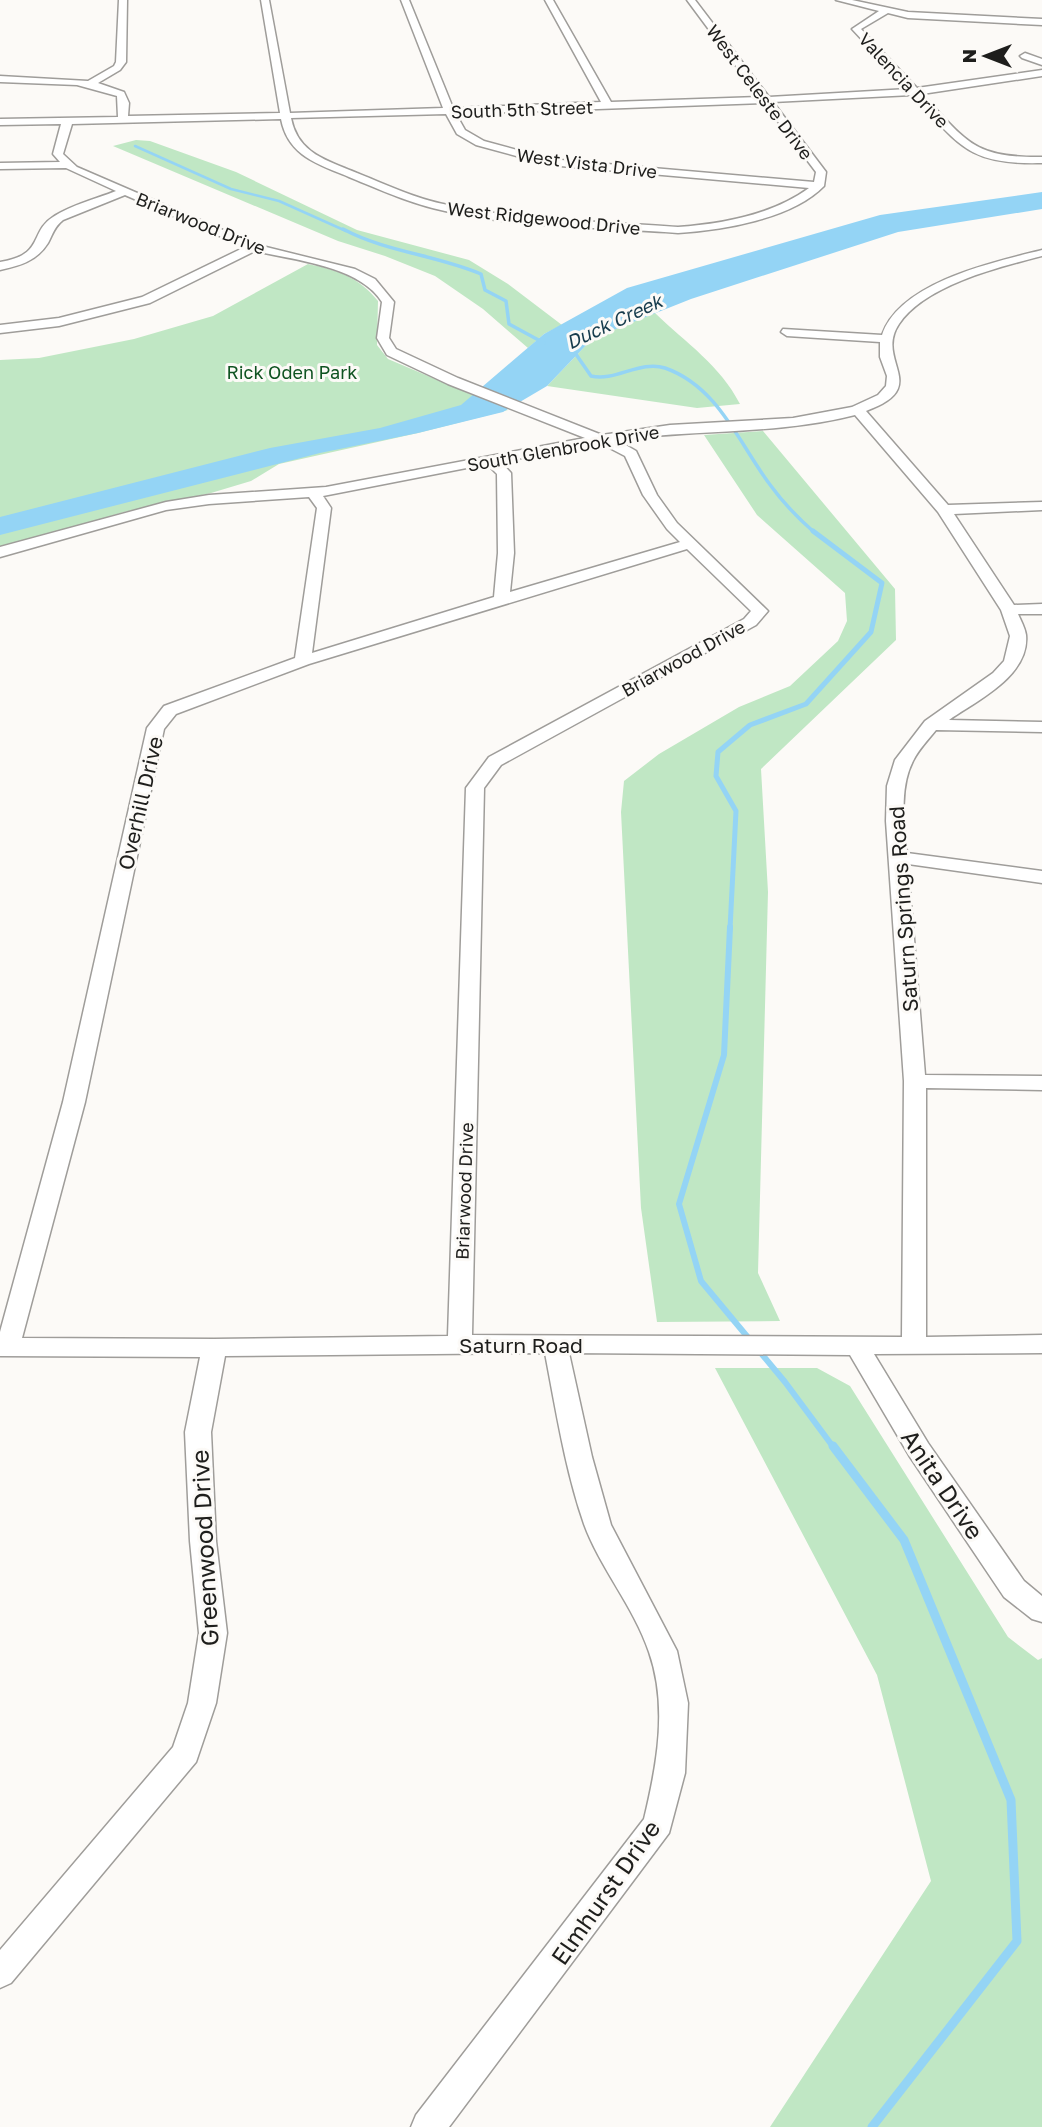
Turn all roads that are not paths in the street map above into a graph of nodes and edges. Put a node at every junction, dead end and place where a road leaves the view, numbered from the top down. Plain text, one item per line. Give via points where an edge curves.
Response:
1 (122, 0) edge
2 (265, 0) edge
3 (405, 0) edge
4 (549, 0) edge
5 (691, 0) edge
6 (840, 0) edge
7 (885, 12) junction
8 (1042, 22) edge
9 (1025, 57) dead end
10 (1042, 62) edge
11 (1042, 73) edge
12 (0, 79) edge
13 (89, 84) junction
14 (914, 93) junction
15 (766, 99) junction
16 (607, 105) junction
17 (450, 112) junction
18 (286, 116) junction
19 (123, 119) junction
20 (67, 121) junction
21 (0, 122) edge
22 (1042, 160) edge
23 (67, 165) junction
24 (0, 166) edge
25 (819, 186) junction
26 (124, 192) junction
27 (254, 247) junction
28 (1042, 253) edge
29 (0, 267) edge
30 (0, 329) edge
31 (787, 332) dead end
32 (886, 339) junction
33 (857, 409) junction
34 (606, 439) junction
35 (491, 460) junction
36 (313, 492) junction
37 (1042, 506) edge
38 (944, 510) junction
39 (689, 544) junction
40 (0, 552) edge
41 (501, 601) junction
42 (1042, 609) edge
43 (1009, 610) junction
44 (303, 661) junction
45 (931, 725) junction
46 (1042, 727) edge
47 (898, 857) junction
48 (1042, 877) edge
49 (915, 1081) junction
50 (1042, 1083) edge
51 (460, 1344) junction
52 (555, 1344) junction
53 (1042, 1344) edge
54 (914, 1345) junction
55 (857, 1346) junction
56 (4, 1347) edge
57 (214, 1348) junction
58 (1042, 1611) edge
59 (0, 1973) edge
60 (428, 2127) edge

1 - 13 street via 121,62
2 - 18 street, West Ridgewood Drive
3 - 17 street, West Vista Drive
4 - 16 street
5 - 15 street, West Celeste Drive
6 - 7 street, Valencia Drive
7 - 8 street
7 - 14 street, Valencia Drive via 856,29
9 - 10 street
11 - 14 street, South 5th Street via 989,85
12 - 13 street
13 - 19 street via 121,94
14 - 15 street, South 5th Street
14 - 22 street, Valencia Drive via 967,147 981,154
15 - 16 street, South 5th Street
15 - 25 street, West Celeste Drive via 821,172
16 - 17 street, South 5th Street
17 - 18 street, South 5th Street
17 - 25 street, West Vista Drive via 461,132 480,144 549,162
18 - 19 street, South 5th Street
18 - 25 street, West Ridgewood Drive via 289,135 298,146 325,163 421,202 486,215 660,230 699,229 804,199
19 - 20 street, South 5th Street
20 - 21 street, South 5th Street
20 - 23 street via 58,154
23 - 24 street
23 - 26 street, Briarwood Drive
26 - 27 street, Briarwood Drive
26 - 29 street via 59,218 51,223 38,249
27 - 30 street via 146,300 59,322
27 - 34 street, Briarwood Drive via 330,264 371,282 388,302 383,338 391,352
28 - 32 street via 975,272 929,293 893,322
31 - 32 street
32 - 33 street, South Glenbrook Drive via 892,388 885,397
33 - 34 street, South Glenbrook Drive via 820,418
33 - 38 street, Saturn Springs Road
34 - 35 street, South Glenbrook Drive
34 - 39 street, Briarwood Drive via 631,454 650,495
35 - 36 street, South Glenbrook Drive
35 - 41 street via 504,473 506,553
36 - 40 street, South Glenbrook Drive via 146,510
36 - 44 street via 324,508
37 - 38 street
38 - 43 street, Saturn Springs Road
39 - 41 street, Overhill Drive
39 - 51 street, Briarwood Drive via 760,611 750,622 495,761 475,788
41 - 44 street, Overhill Drive
42 - 43 street
43 - 45 street, Saturn Springs Road via 1018,636 1012,662 999,677
44 - 56 street, Overhill Drive via 178,706 156,728 74,1102
45 - 46 street
45 - 47 street, Saturn Springs Road via 904,760 896,786
47 - 48 street
47 - 49 street, Saturn Springs Road
49 - 50 street
49 - 54 street, Saturn Springs Road
51 - 52 street, Saturn Road
51 - 57 street, Saturn Road
52 - 55 street, Saturn Road
52 - 60 street, Elmhurst Drive via 598,1525 663,1651 674,1703 670,1773 658,1824
53 - 54 street, Saturn Road
54 - 55 street, Saturn Road
55 - 58 street, Anita Drive via 919,1450 1014,1589
56 - 57 street, Saturn Road
57 - 59 street, Greenwood Drive via 198,1432 213,1633 202,1703 186,1752

